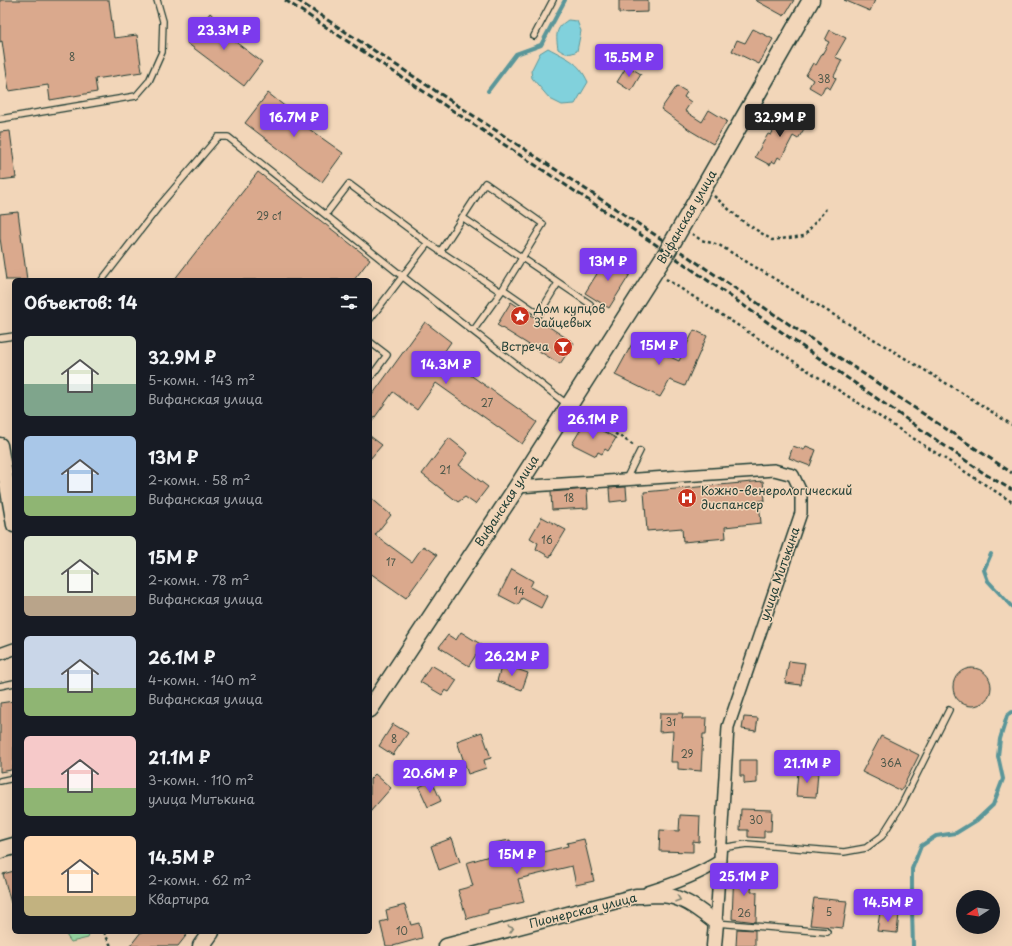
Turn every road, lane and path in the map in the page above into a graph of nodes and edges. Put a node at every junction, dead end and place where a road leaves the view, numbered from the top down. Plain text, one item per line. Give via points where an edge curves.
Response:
1 (157, 0) edge
2 (553, 0) edge
3 (811, 0) edge
4 (534, 36) dead end
5 (0, 119) edge
6 (704, 187) junction
7 (826, 209) dead end
8 (326, 214) junction
9 (462, 217) junction
10 (682, 227) junction
11 (428, 243) junction
12 (440, 252) junction
13 (522, 259) junction
14 (402, 276) junction
15 (105, 278) edge
16 (558, 283) junction
17 (661, 285) dead end
18 (502, 291) junction
19 (590, 304) dead end
20 (372, 317) edge
21 (473, 331) junction
22 (12, 336) edge
23 (0, 338) edge
24 (372, 344) edge
25 (372, 375) edge
26 (568, 405) junction
27 (586, 406) dead end
28 (1012, 425) edge
29 (0, 445) edge
30 (640, 451) joint
31 (625, 480) junction
32 (517, 487) junction
33 (1012, 502) edge
34 (12, 514) edge
35 (12, 650) edge
36 (0, 654) edge
37 (12, 683) edge
38 (0, 686) edge
39 (372, 706) edge
40 (949, 710) dead end
41 (12, 778) edge
42 (0, 781) edge
43 (12, 847) edge
44 (721, 848) junction
45 (0, 850) edge
46 (720, 861) junction
47 (636, 896) junction
48 (716, 923) junction
49 (827, 932) dead end
50 (105, 934) edge
51 (210, 934) edge
52 (111, 946) edge
53 (201, 946) edge
54 (446, 946) edge
55 (714, 946) edge

1 - 5 lane via 163,21 162,52 149,81 136,96
2 - 4 lane
3 - 6 main road, Вифанская улица
6 - 7 path via 740,220 772,240 804,236
6 - 10 main road, Вифанская улица
8 - 11 lane via 349,184
8 - 14 lane
8 - 15 lane via 228,137 218,137 160,205
9 - 12 lane
9 - 13 lane
9 - 13 lane via 485,182 543,224
10 - 26 main road, Вифанская улица
10 - 28 path via 701,240 726,249
11 - 12 lane
11 - 14 lane
12 - 18 lane
13 - 16 lane
13 - 18 lane
14 - 20 lane
14 - 21 lane
16 - 18 lane via 539,314
16 - 19 lane
17 - 33 path via 665,278
18 - 21 lane
21 - 26 lane
22 - 23 lane
24 - 25 lane via 387,355
26 - 32 main road, Вифанская улица
27 - 30 path via 581,413
29 - 34 street
30 - 31 lane
31 - 32 street, улица Митькина
31 - 44 street, улица Митькина via 774,470 793,476 801,492 801,513 728,727
32 - 39 main road, Вифанская улица
35 - 36 street
37 - 38 lane
40 - 44 lane via 902,804 882,836 866,848 844,852 747,844
41 - 42 lane
43 - 45 main road
44 - 46 street, улица Митькина
46 - 47 street via 689,878
46 - 48 street, улица Митькина
47 -> 48 street, Пионерская улица via 661,895 680,900 692,905
54 -> 47 street, Пионерская улица
48 - 49 lane
48 - 55 street, улица Митькина
50 - 52 path
51 - 53 main road

